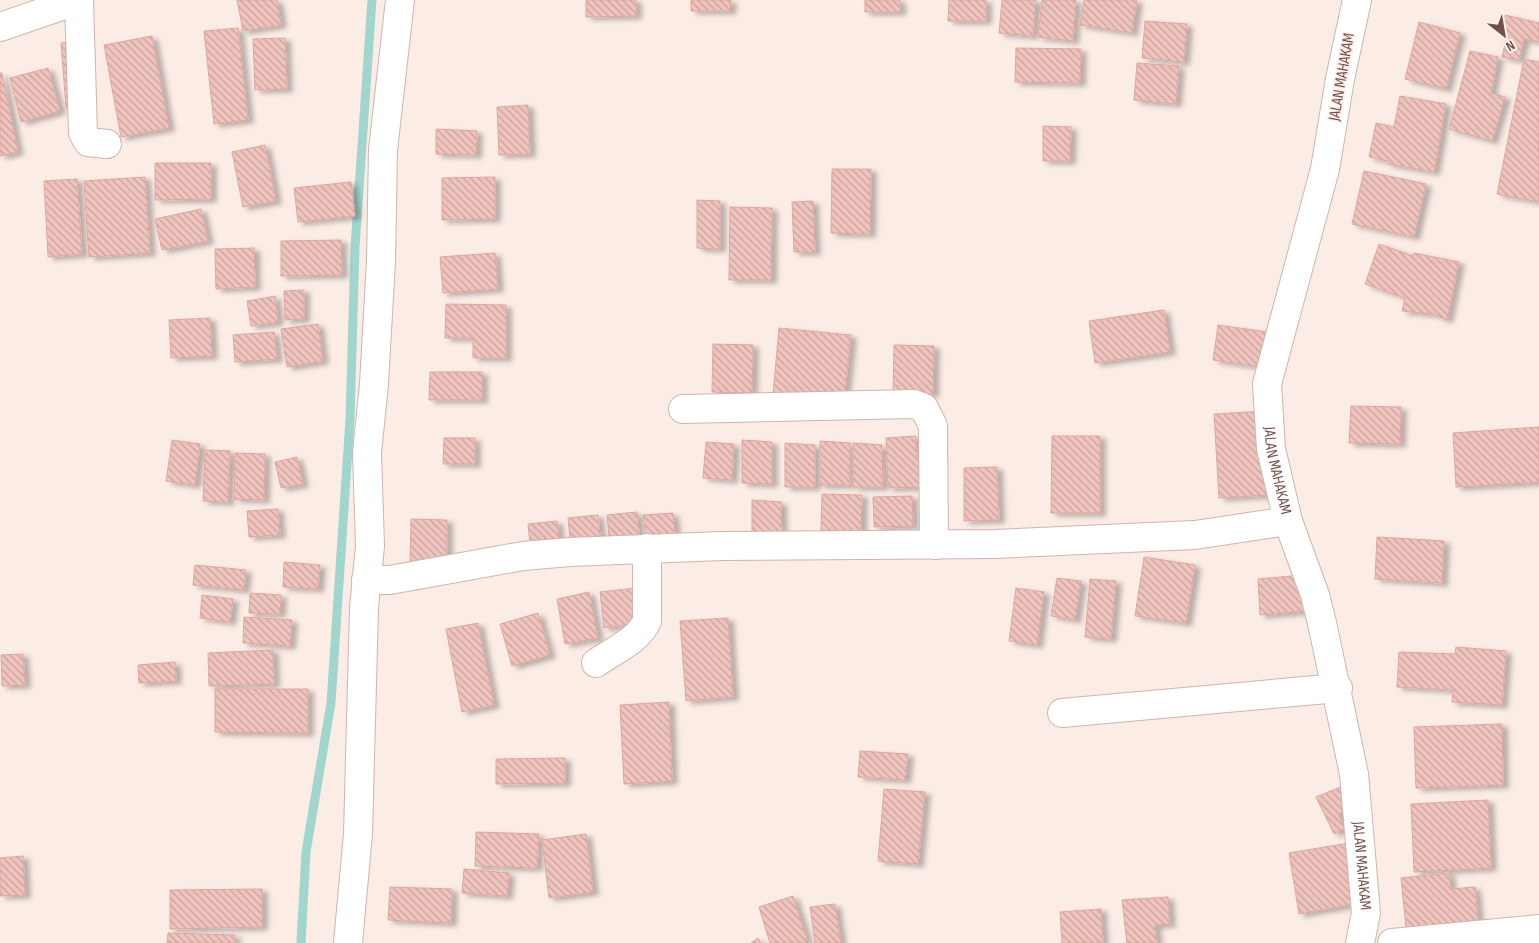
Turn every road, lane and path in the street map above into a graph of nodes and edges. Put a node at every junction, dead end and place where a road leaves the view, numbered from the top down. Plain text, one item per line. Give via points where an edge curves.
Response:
1 (400, 0) edge
2 (1357, 0) edge
3 (0, 27) edge
4 (107, 144) dead end
5 (683, 409) dead end
6 (1288, 521) junction
7 (934, 545) junction
8 (647, 548) junction
9 (366, 580) junction
10 (596, 662) dead end
11 (1338, 688) junction
12 (1062, 713) dead end
13 (1539, 929) edge
14 (348, 943) edge
15 (1360, 943) edge
16 (1392, 943) edge

1 - 9 street via 383,150 381,261 367,453 370,546
2 - 6 street, JALAN MAHAKAM via 1325,169 1267,384 1271,449
3 - 4 street via 79,0 83,133 88,142
5 - 7 street via 914,404 924,408 933,426
6 - 7 street via 1195,535
6 - 11 street, JALAN MAHAKAM via 1315,595
7 - 8 street
8 - 9 street via 523,556 390,580
8 - 10 street via 648,621 644,629
9 - 14 street via 358,834
11 - 12 street
11 - 15 street, JALAN MAHAKAM via 1354,774 1365,889 1366,913
13 - 16 street

